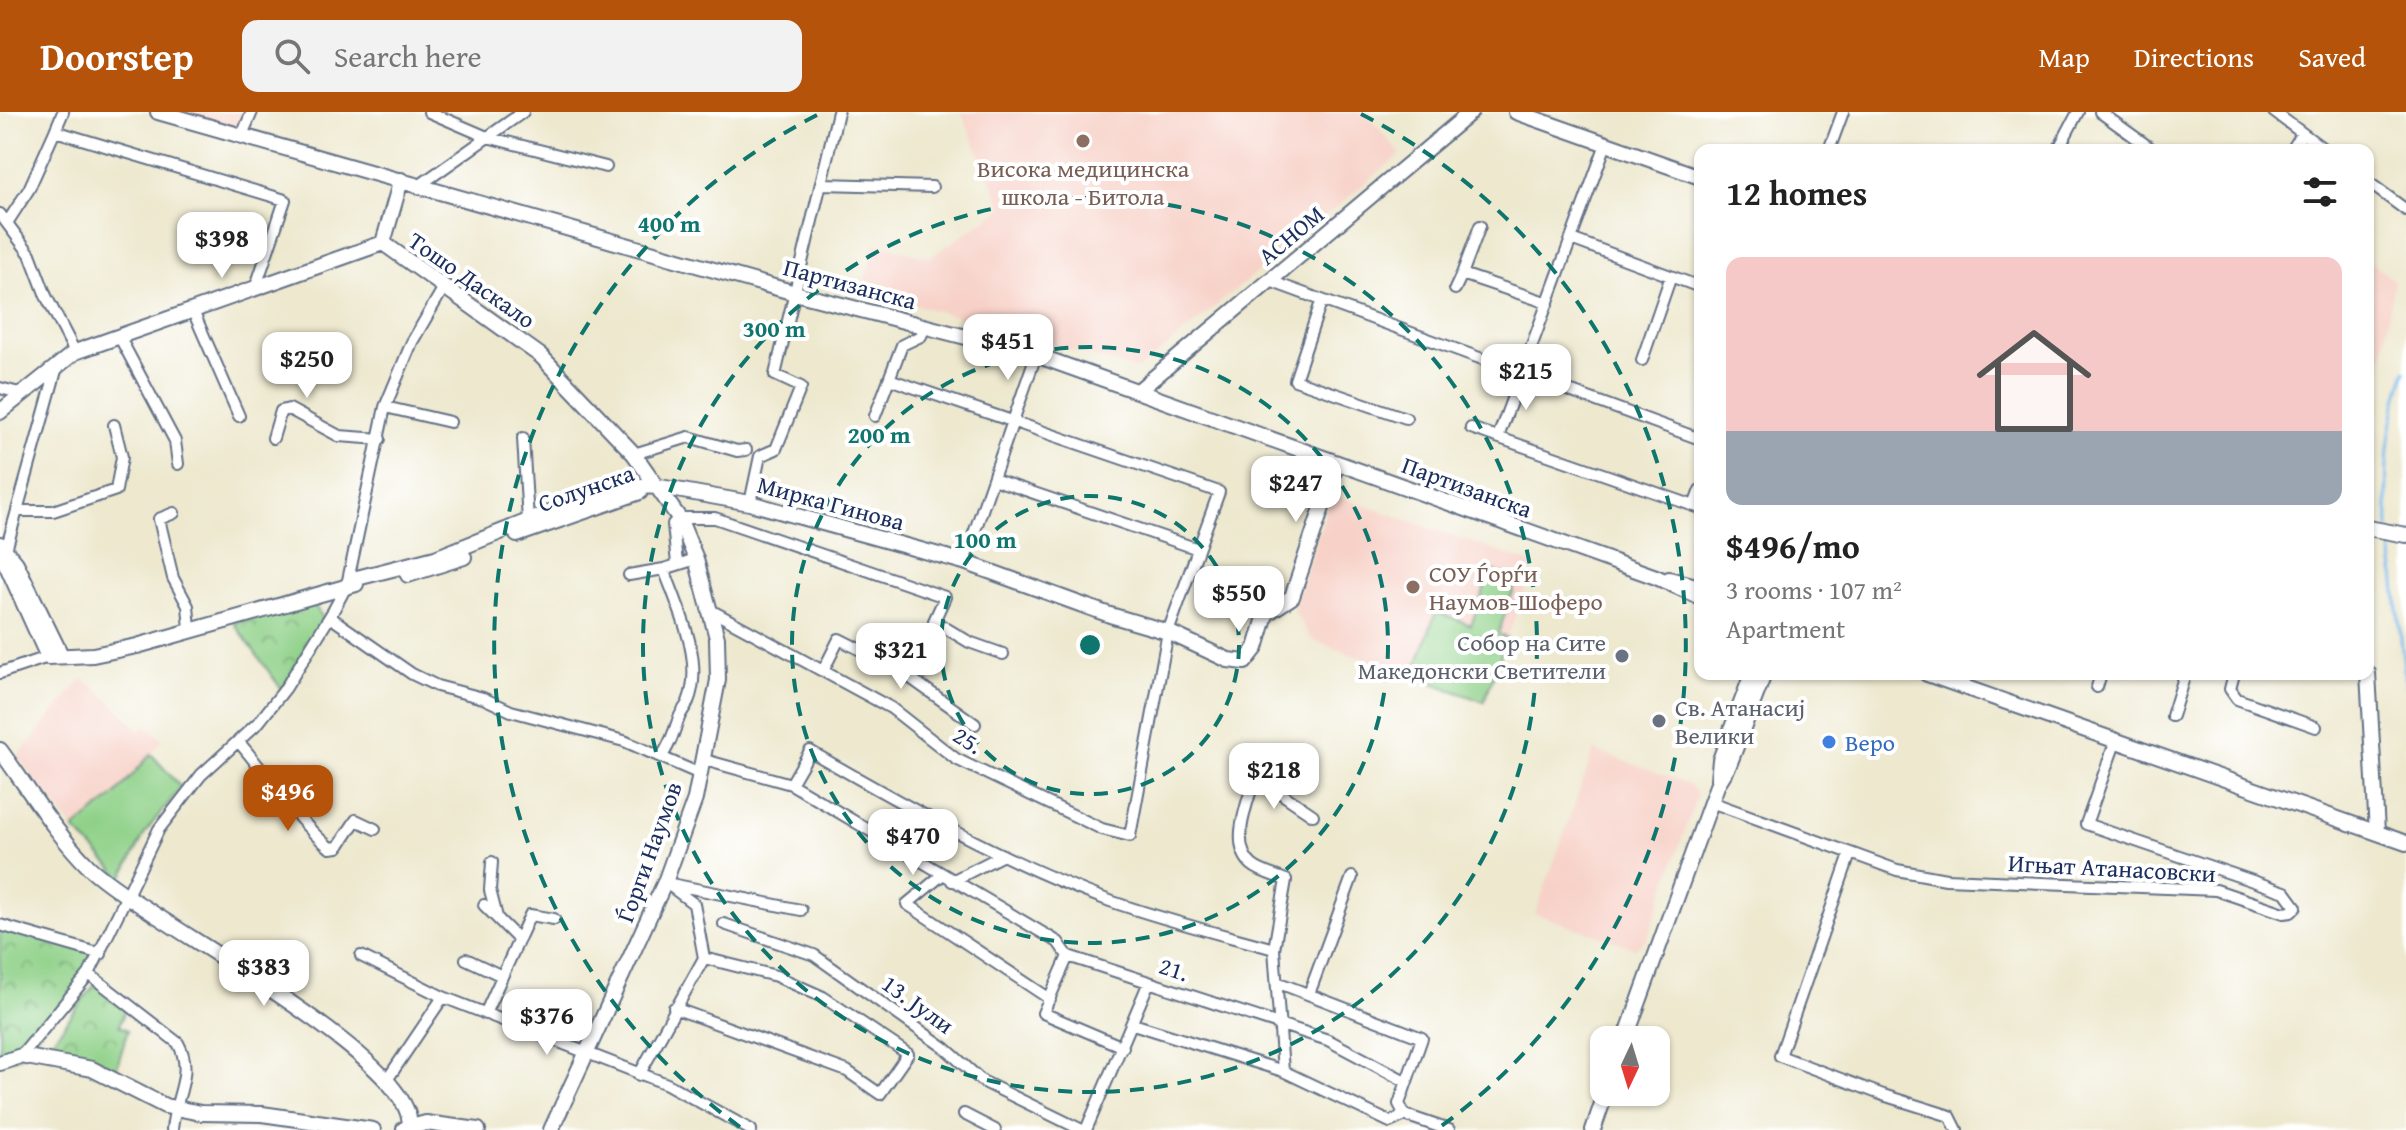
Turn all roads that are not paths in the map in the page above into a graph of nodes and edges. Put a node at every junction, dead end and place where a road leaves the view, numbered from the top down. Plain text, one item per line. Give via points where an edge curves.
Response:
1 (63, 112) edge
2 (158, 112) edge
3 (252, 112) edge
4 (429, 112) edge
5 (523, 112) edge
6 (838, 112) edge
7 (1471, 112) edge
8 (1516, 112) edge
9 (1843, 112) edge
10 (2078, 112) edge
11 (2100, 112) edge
12 (2274, 112) edge
13 (55, 131) junction
14 (2302, 134) junction
15 (242, 135) junction
16 (487, 137) junction
17 (1606, 144) junction
18 (1831, 144) edge
19 (2061, 144) edge
20 (2145, 144) edge
21 (2296, 144) edge
22 (2316, 144) edge
23 (606, 167) dead end
24 (1694, 175) edge
25 (401, 180) junction
26 (823, 184) junction
27 (420, 185) junction
28 (2374, 186) edge
29 (932, 187) dead end
30 (2406, 210) edge
31 (2, 219) edge
32 (1480, 226) dead end
33 (1571, 239) junction
34 (383, 243) junction
35 (1462, 274) junction
36 (1671, 276) junction
37 (1270, 281) junction
38 (1694, 285) edge
39 (444, 287) junction
40 (255, 289) junction
41 (1455, 289) dead end
42 (795, 293) junction
43 (1321, 302) junction
44 (1548, 303) junction
45 (193, 311) junction
46 (925, 327) junction
47 (119, 336) junction
48 (75, 352) junction
49 (1036, 355) junction
50 (1642, 360) dead end
51 (57, 366) junction
52 (1522, 375) junction
53 (889, 379) junction
54 (0, 388) edge
55 (1138, 391) junction
56 (23, 394) junction
57 (385, 407) junction
58 (0, 412) edge
59 (239, 416) dead end
60 (875, 416) dead end
61 (1406, 418) dead end
62 (1012, 421) junction
63 (450, 422) dead end
64 (114, 425) dead end
65 (1471, 428) dead end
66 (1498, 437) junction
67 (1694, 437) edge
68 (273, 438) dead end
69 (523, 438) dead end
70 (380, 439) junction
71 (746, 450) dead end
72 (634, 454) junction
73 (1337, 463) junction
74 (178, 464) dead end
75 (993, 479) junction
76 (660, 487) junction
77 (750, 503) junction
78 (1694, 506) edge
79 (17, 511) junction
80 (174, 513) dead end
81 (679, 518) junction
82 (528, 521) junction
83 (1198, 549) junction
84 (2, 551) edge
85 (696, 559) junction
86 (964, 562) junction
87 (677, 564) junction
88 (664, 569) junction
89 (629, 575) dead end
90 (1656, 577) junction
91 (347, 585) junction
92 (1694, 586) edge
93 (1694, 594) edge
94 (313, 595) junction
95 (712, 611) junction
96 (331, 615) junction
97 (190, 629) junction
98 (1168, 632) junction
99 (1003, 654) dead end
100 (54, 656) junction
101 (824, 669) junction
102 (0, 673) edge
103 (1750, 680) edge
104 (1762, 680) edge
105 (1944, 680) edge
106 (2099, 680) edge
107 (2183, 680) edge
108 (2232, 680) edge
109 (2368, 680) edge
110 (2097, 687) dead end
111 (2172, 716) dead end
112 (975, 724) dead end
113 (2316, 727) dead end
114 (2116, 740) junction
115 (238, 741) junction
116 (0, 750) edge
117 (661, 757) junction
118 (701, 767) junction
119 (1718, 783) junction
120 (791, 784) junction
121 (1711, 802) junction
122 (1313, 815) dead end
123 (375, 829) dead end
124 (2377, 832) junction
125 (2406, 843) edge
126 (1850, 854) junction
127 (1003, 855) junction
128 (492, 862) dead end
129 (1352, 877) dead end
130 (947, 878) junction
131 (665, 882) junction
132 (124, 897) junction
133 (484, 905) dead end
134 (801, 910) dead end
135 (497, 917) junction
136 (554, 919) dead end
137 (724, 924) dead end
138 (0, 925) edge
139 (518, 939) junction
140 (1274, 949) junction
141 (101, 954) junction
142 (361, 956) dead end
143 (1068, 956) junction
144 (704, 958) junction
145 (466, 959) dead end
146 (89, 974) junction
147 (502, 976) junction
148 (1149, 982) junction
149 (1279, 983) junction
150 (1309, 994) junction
151 (443, 997) junction
152 (1050, 999) junction
153 (674, 1008) junction
154 (485, 1014) junction
155 (1133, 1024) junction
156 (1279, 1024) junction
157 (1630, 1026) edge
158 (1123, 1047) junction
159 (586, 1054) junction
160 (21, 1056) junction
161 (0, 1063) edge
162 (1283, 1071) junction
163 (639, 1075) junction
164 (387, 1080) junction
165 (1405, 1081) junction
166 (1601, 1106) edge
167 (177, 1108) junction
168 (964, 1114) dead end
169 (1405, 1115) junction
170 (406, 1129) edge
171 (172, 1130) edge
172 (373, 1130) edge
173 (478, 1130) edge
174 (551, 1130) edge
175 (751, 1130) edge
176 (995, 1130) edge
177 (1084, 1130) edge
178 (1449, 1130) edge
179 (1593, 1130) edge
180 (1957, 1130) edge

1 - 13 street
2 - 15 street, Партизанска
3 - 15 street
4 - 16 street
5 - 16 street
6 - 26 street
7 - 37 street, АСНОМ
8 - 17 street
9 - 18 street
10 - 19 street
11 - 20 street
12 - 14 street
13 - 31 street via 29,189
13 - 40 street via 285,200
14 - 21 street
14 - 22 street
15 - 25 street, Партизанска
16 - 23 street
16 - 27 street
17 - 24 street
17 - 33 street
25 - 27 street, Партизанска
25 - 34 street
26 - 29 street
26 - 42 street
27 - 42 street, Партизанска
28 - 30 street
31 - 48 street via 30,254
32 - 35 street
33 - 36 street
33 - 44 street
34 - 39 street, Тошо Даскало
34 - 40 street, Тошо Даскало
35 - 41 street
35 - 44 street
36 - 38 street
36 - 50 street
37 - 43 street
37 - 55 street, АСНОМ
39 - 57 street via 412,342
39 - 72 street, Тошо Даскало via 541,356
40 - 45 street, Тошо Даскало
42 - 46 street, Партизанска
42 - 77 street via 775,375 801,387 776,449 760,456
43 - 52 street
43 - 61 street via 1295,380
44 - 52 street
45 - 47 street, Тошо Даскало
45 - 59 street
46 - 49 street, Партизанска
46 - 53 street via 921,336 902,345
47 - 48 street, Тошо Даскало
47 - 74 street via 175,441
48 - 51 street
49 - 55 street, Партизанска
49 - 62 street
51 - 56 street
51 - 79 street
52 - 66 street
52 - 67 street
53 - 60 street
53 - 62 street
54 - 56 street
55 - 73 street, Партизанска
56 - 58 street
57 - 63 street
57 - 70 street
62 - 75 street
62 - 83 street via 1219,492
64 - 79 street via 122,457 116,490 53,511
65 - 66 street
66 - 78 street
68 - 70 street via 281,411 289,409 339,436
69 - 82 street
70 - 91 street
71 - 72 street via 689,437
72 - 76 street, Тошо Даскало
73 - 90 street, Партизанска
73 - 98 street, Мирка Гинова via 1292,597 1266,614 1252,656 1237,662
75 - 83 street
75 - 86 street
76 - 77 street, Мирка Гинова
76 - 81 street, Ѓорги Наумов
76 - 82 street, Солунска via 619,485
76 - 91 street, Солунска via 623,495 437,568
77 - 86 street, Мирка Гинова
79 - 84 street
80 - 97 street via 159,519 173,578 188,606
81 - 85 street, Ѓорги Наумов
81 - 87 street via 673,524
81 - 99 street via 715,518 945,597 934,621
82 - 91 street, Солунска
83 - 98 street
84 - 100 street
85 - 87 street
85 - 95 street, Ѓорги Наумов
86 - 98 street, Мирка Гинова
87 - 88 street
88 - 89 street
88 - 117 street via 694,672 689,700
90 - 92 street, Партизанска
90 - 93 street, Партизанска
91 - 94 street, Солунска
91 - 96 street
94 - 96 street, 21.
94 - 97 street, Солунска
95 - 101 street, 25.
95 - 118 street, Ѓорги Наумов via 718,680
96 - 115 street via 285,689
96 - 117 street, 21. via 437,686 624,741
97 - 100 street, Солунска via 93,655
98 - 101 street, 25. via 1130,836 1102,829 956,759 891,708
100 - 102 street
101 - 112 street via 839,639 895,667
103 - 119 street via 1720,760
104 - 119 street
105 - 114 street
106 - 110 street
107 - 111 street
108 - 113 street via 2230,689 2237,699
109 - 124 street
114 - 124 street
114 - 126 street, Игњат Атанасовски via 2086,824 2285,892 2296,907 2291,912 2272,910 2216,890 1946,879
115 - 123 street via 304,826 330,848 338,847 356,820
115 - 132 street via 201,775 159,829
116 - 132 street via 87,865
117 - 118 street, 21.
118 - 120 street, 21.
118 - 131 street, Ѓорги Наумов
119 - 121 street
120 - 127 street via 810,751 934,823
120 - 130 street, 21.
121 - 126 street, Игњат Атанасовски
121 - 157 street
122 - 140 street via 1255,776 1241,832 1242,852 1252,866 1286,880
124 - 125 street
126 - 180 street via 1780,1056 1950,1116
127 - 130 street
127 - 140 street via 1109,900
128 - 135 street via 490,890
129 - 150 street
130 - 143 street, 21. via 1058,942
130 - 152 street via 907,904
131 - 134 street
131 - 144 street via 694,904
131 - 159 street, Ѓорги Наумов
132 - 141 street
132 - 164 street via 313,1016
133 - 135 street
135 - 139 street
136 - 139 street via 530,915
137 - 177 street, 13. Јули via 814,955 945,1048 982,1081
138 - 141 street
139 - 147 street
140 - 149 street
141 - 146 street
142 - 151 street
143 - 148 street, 21.
143 - 152 street
144 - 153 street
144 - 153 street via 776,976 823,997 908,1054 880,1094 847,1071
145 - 147 street
146 - 160 street
146 - 167 street via 178,1043 187,1068
147 - 154 street
148 - 155 street
148 - 156 street, 21.
149 - 150 street
149 - 156 street
150 - 165 street via 1422,1038
151 - 154 street
151 - 164 street
152 - 158 street via 1043,1013
153 - 163 street
154 - 159 street
155 - 158 street
155 - 162 street
156 - 162 street
156 - 165 street, 21. via 1328,1040
158 - 177 street
159 - 163 street
159 - 174 street, Ѓорги Наумов
160 - 161 street
160 - 167 street via 92,1069
162 - 169 street via 1390,1122
163 - 175 street via 667,1084
164 - 170 street via 410,1113
165 - 169 street via 1399,1104
166 - 179 street
167 - 171 street
167 - 172 street
168 - 176 street
169 - 178 street
170 - 173 street via 444,1124

